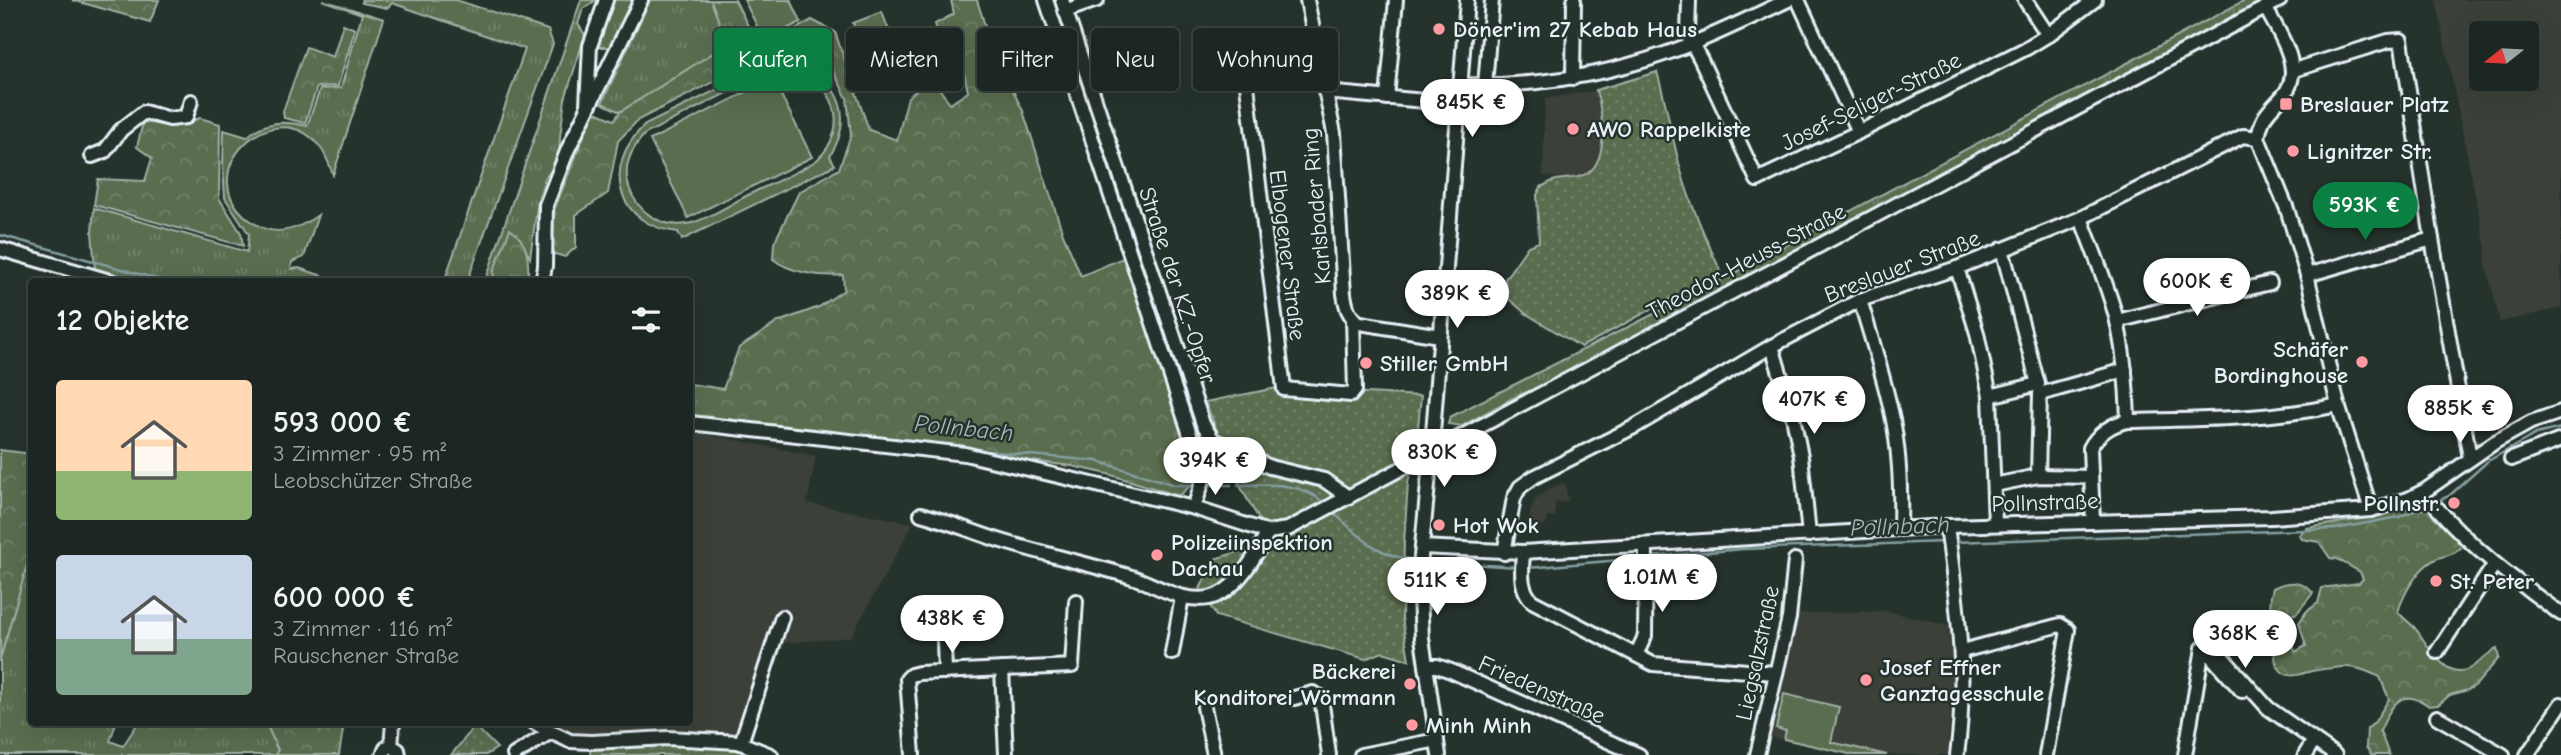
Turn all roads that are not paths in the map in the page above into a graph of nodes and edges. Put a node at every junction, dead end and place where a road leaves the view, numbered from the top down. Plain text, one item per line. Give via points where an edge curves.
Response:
1 (606, 0) edge
2 (641, 0) edge
3 (1046, 0) edge
4 (1097, 0) edge
5 (1307, 0) edge
6 (1396, 0) edge
7 (1467, 0) edge
8 (1492, 0) edge
9 (1574, 0) edge
10 (1689, 0) edge
11 (1788, 0) edge
12 (1798, 0) edge
13 (2025, 0) edge
14 (2095, 0) edge
15 (2280, 0) edge
16 (1063, 5) edge
17 (2265, 7) junction
18 (1312, 28) edge
19 (2048, 36) junction
20 (1691, 44) junction
21 (2294, 70) junction
22 (1573, 78) junction
23 (1460, 85) junction
24 (1485, 86) junction
25 (1248, 91) edge
26 (1325, 92) joint
27 (1387, 98) junction
28 (191, 101) dead end
29 (1458, 104) junction
30 (586, 112) junction
31 (1859, 132) junction
32 (2258, 138) junction
33 (92, 156) dead end
34 (2081, 218) junction
35 (2432, 239) junction
36 (0, 249) edge
37 (2002, 249) junction
38 (1957, 268) junction
39 (2307, 275) junction
40 (99, 278) edge
41 (543, 278) edge
42 (2270, 282) dead end
43 (1860, 300) junction
44 (1353, 319) junction
45 (2117, 321) junction
46 (1440, 337) junction
47 (1772, 346) junction
48 (2124, 370) junction
49 (2039, 389) junction
50 (1990, 396) junction
51 (2338, 405) junction
52 (2561, 412) edge
53 (2128, 421) junction
54 (693, 423) edge
55 (2561, 440) edge
56 (1432, 453) junction
57 (2470, 458) junction
58 (2511, 459) dead end
59 (2038, 476) junction
60 (2091, 477) junction
61 (1994, 485) junction
62 (1348, 497) junction
63 (1194, 508) junction
64 (2438, 509) dead end
65 (2371, 510) junction
66 (921, 514) dead end
67 (2093, 522) junction
68 (1995, 524) junction
69 (1900, 528) junction
70 (1268, 532) junction
71 (1809, 535) junction
72 (1948, 536) junction
73 (1421, 550) junction
74 (1504, 553) junction
75 (1646, 554) junction
76 (1795, 560) dead end
77 (1522, 563) junction
78 (2494, 565) junction
79 (1182, 597) junction
80 (1076, 601) dead end
81 (943, 610) dead end
82 (2561, 614) edge
83 (782, 617) dead end
84 (1962, 651) junction
85 (2437, 652) dead end
86 (1172, 653) dead end
87 (1636, 654) junction
88 (1426, 666) junction
89 (1002, 669) junction
90 (945, 672) junction
91 (1775, 673) junction
92 (1294, 698) dead end
93 (2561, 704) edge
94 (1204, 707) dead end
95 (2437, 717) dead end
96 (393, 726) edge
97 (540, 726) edge
98 (551, 732) junction
99 (1437, 740) junction
100 (2313, 742) junction
101 (741, 743) junction
102 (1396, 751) edge
103 (391, 752) edge
104 (2533, 753) edge
105 (2049, 754) edge
106 (514, 755) edge
107 (771, 755) edge
108 (913, 755) edge
109 (1006, 755) edge
110 (1214, 755) edge
111 (1329, 755) edge
112 (1361, 755) edge
113 (1439, 755) edge
114 (1639, 755) edge
115 (1757, 755) edge
116 (1957, 755) edge
117 (2185, 755) edge
118 (2305, 755) edge
119 (2335, 755) edge
120 (2503, 755) edge

1 - 30 street via 590,46
2 - 30 street
3 - 63 street via 1204,477
4 - 16 street
5 - 18 street, Karlsbader Ring
6 - 27 street
7 - 23 street
8 - 24 street
9 - 22 street
10 - 20 street
11 - 20 street
12 - 31 street
13 - 19 street
14 - 19 street, Josef-Seliger-Straße
15 - 17 street, Theodor-Heuss-Straße
16 - 62 street, Straße der KZ.-Opfer via 1203,424 1213,440 1270,467 1324,480
17 - 21 street
17 - 56 street, Theodor-Heuss-Straße
19 - 31 street, Josef-Seliger-Straße
20 - 22 street
20 - 31 street, Josef-Seliger-Straße via 1757,180
21 - 32 street via 2290,86 2260,124
21 - 35 street via 2401,40
22 - 24 street
23 - 24 street
23 - 29 street
25 - 44 street, Elbogener Straße via 1284,389 1351,395 1355,390
26 - 27 street
26 - 44 street, Karlsbader Ring via 1334,133 1345,302
27 - 29 street
28 - 33 street via 186,117 170,119 144,112 121,130 105,151
29 - 46 street
30 - 41 street via 546,205
32 - 34 street, Breslauer Straße via 2243,136
32 - 39 street
34 - 37 street, Breslauer Straße
34 - 45 street
35 - 39 street
35 - 57 street
36 - 40 street
37 - 38 street, Breslauer Straße
37 - 49 street
38 - 43 street, Breslauer Straße
38 - 50 street
39 - 51 street
42 - 45 street
43 - 47 street, Breslauer Straße
43 - 69 street via 1894,423 1901,484
44 - 46 street
45 - 48 street
46 - 56 street
47 - 71 street via 1801,456
47 - 74 street, Breslauer Straße via 1521,487 1514,498
48 - 49 street
48 - 53 street
49 - 50 street
49 - 59 street
50 - 61 street
51 - 53 street via 2262,418
51 - 65 street
52 - 57 street, Pollnstraße via 2531,422
53 - 60 street via 2116,423 2094,441
54 - 63 street via 965,454
55 - 58 street
56 - 62 street, Theodor-Heuss-Straße
56 - 73 street
57 - 65 street, Pollnstraße via 2426,490
59 - 60 street
59 - 61 street
60 - 67 street
61 - 68 street
62 - 70 street, Theodor-Heuss-Straße via 1288,529
63 - 70 street
64 - 78 street
65 - 67 street, Pollnstraße
66 - 79 street via 1134,578
67 - 68 street, Pollnstraße
68 - 72 street, Pollnstraße
69 - 71 street, Pollnstraße
69 - 72 street, Pollnstraße
70 - 79 street via 1254,559 1225,590 1210,598
71 - 75 street, Pollnstraße
72 - 84 street
73 - 74 street, Pollnstraße
73 - 88 street via 1419,608
74 - 77 street, Pollnstraße
75 - 77 street, Pollnstraße
75 - 87 street via 1645,636
76 - 91 street, Liegsalzstraße via 1789,618
77 - 87 street via 1526,595 1532,601
78 - 82 street
78 - 85 street
79 - 86 street
80 - 89 street via 1072,666
81 - 90 street
83 - 101 street
84 - 105 street via 2060,625 2068,630
84 - 116 street via 1963,704
87 - 91 street via 1653,664
88 - 99 street
88 - 114 street, Friedenstraße via 1451,671
89 - 90 street
89 - 109 street
90 - 108 street via 919,673 907,679
91 - 115 street, Liegsalzstraße
92 - 111 street via 1313,693 1321,697
93 - 104 street
94 - 110 street
95 - 120 street
96 - 103 street
97 - 98 street
98 - 101 street via 570,741 668,738
98 - 106 street
99 - 102 street
99 - 113 street
100 - 117 street via 2268,708 2214,648 2206,648
100 - 118 street
100 - 119 street
101 - 107 street
102 - 112 street

